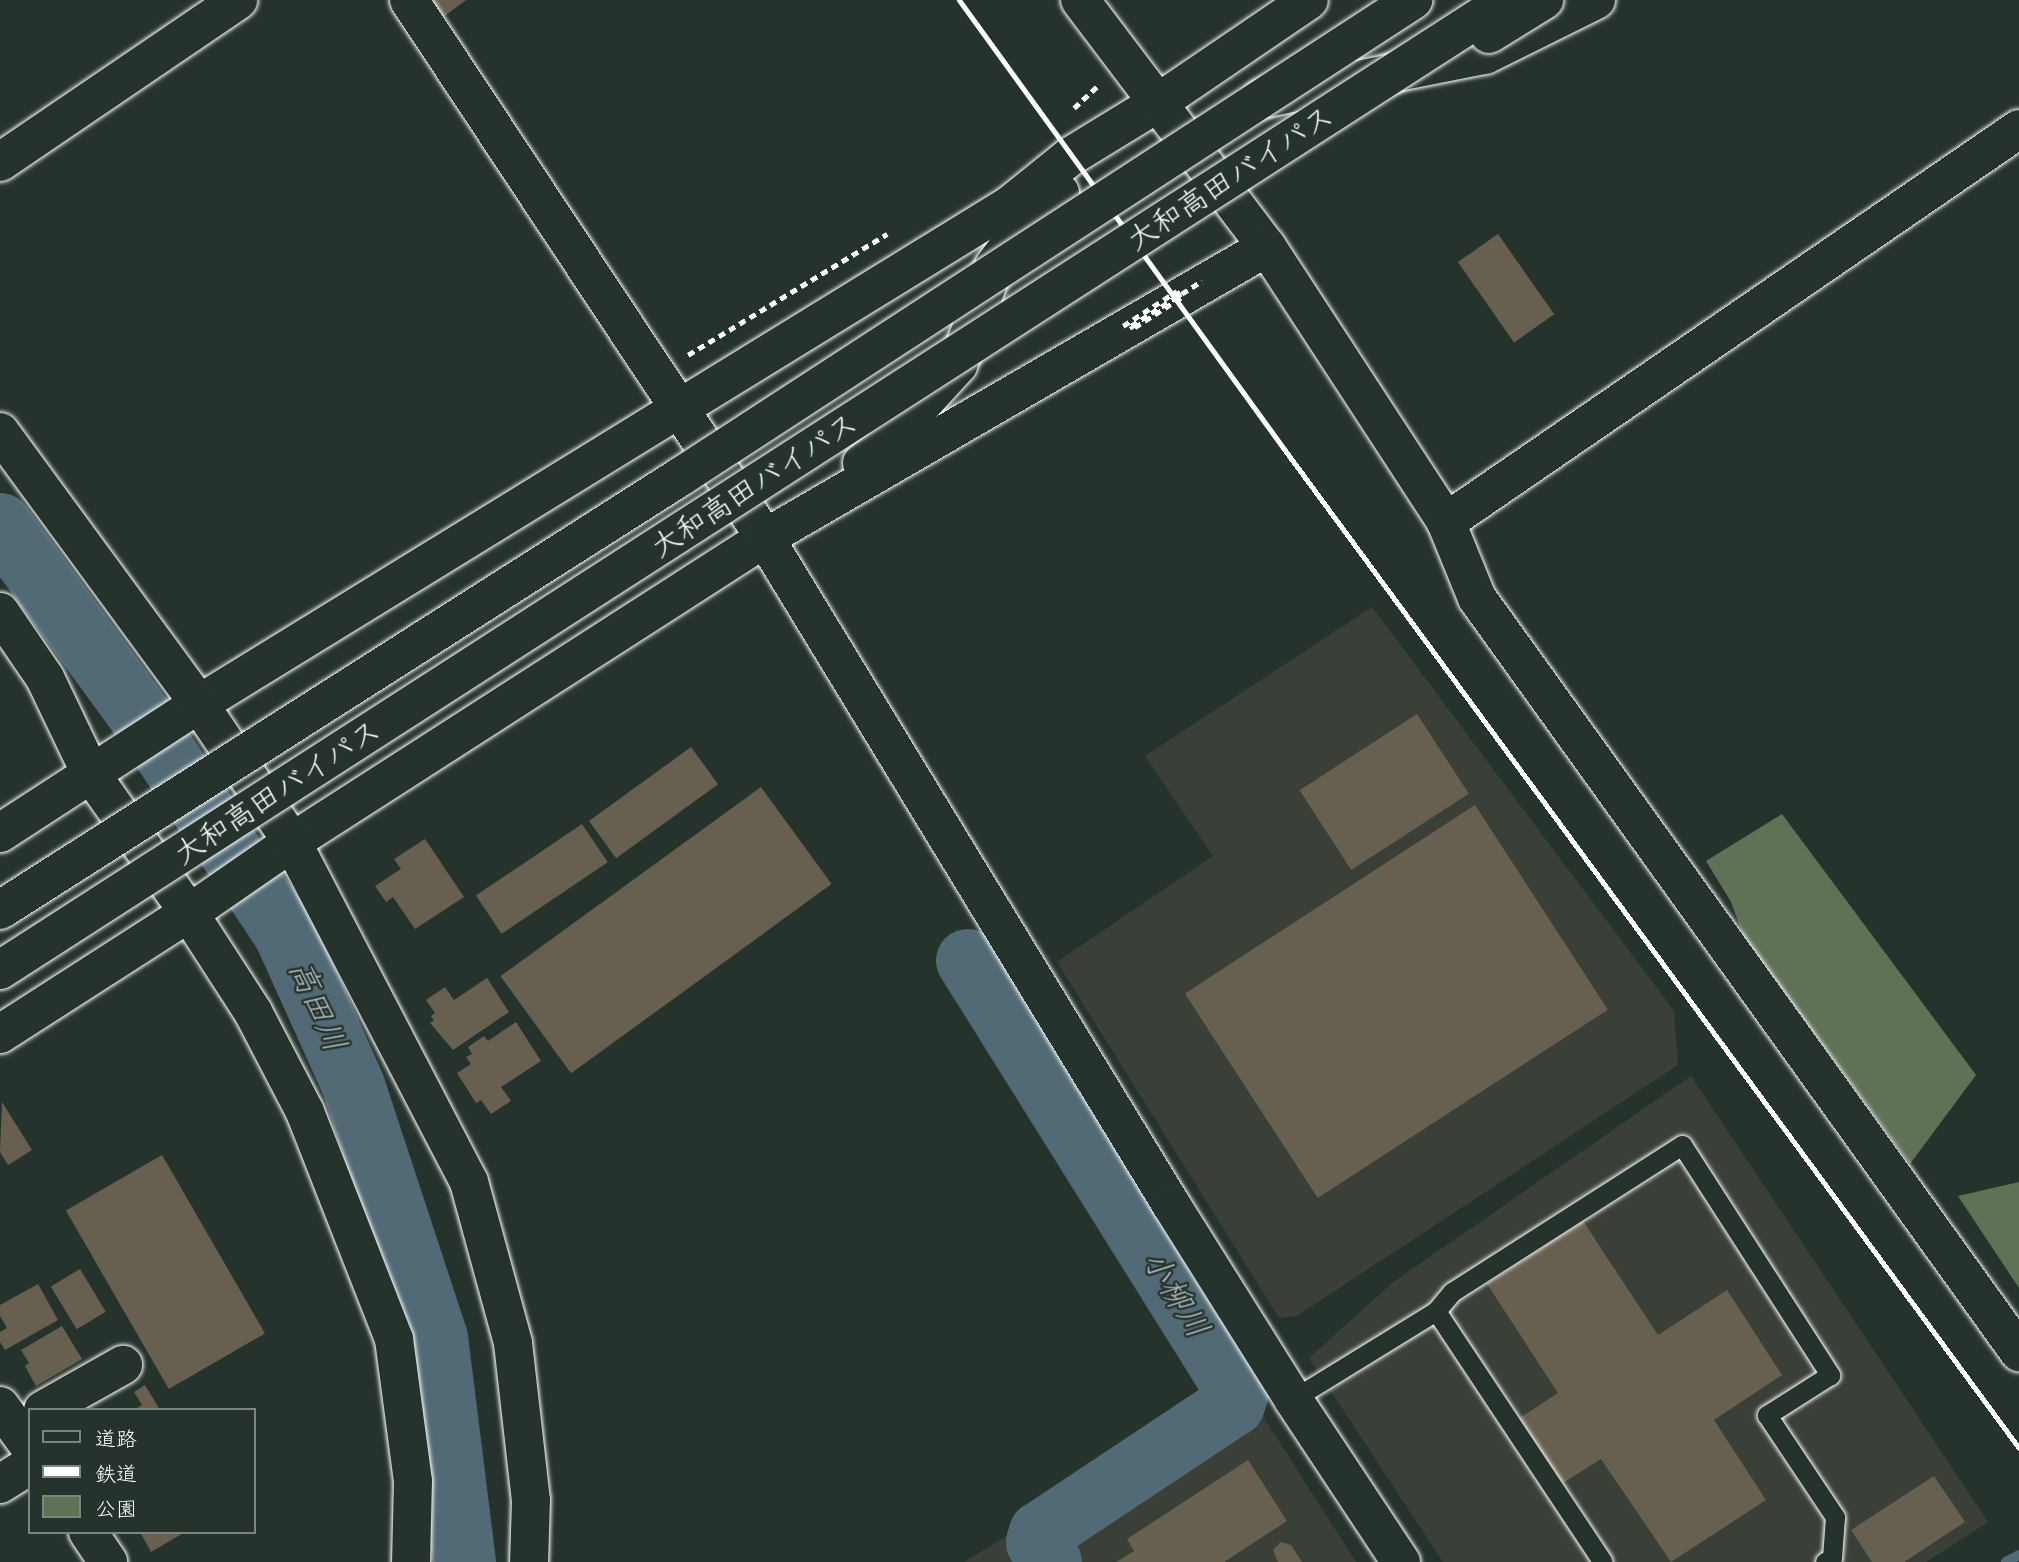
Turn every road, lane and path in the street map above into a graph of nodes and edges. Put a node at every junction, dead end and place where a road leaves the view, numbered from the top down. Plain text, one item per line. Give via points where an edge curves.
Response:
1 (238, 0) edge
2 (408, 0) edge
3 (1080, 0) edge
4 (1309, 0) edge
5 (1413, 0) edge
6 (1507, 0) edge
7 (1544, 0) edge
8 (1596, 0) edge
9 (1128, 60) junction
10 (1071, 110) dead end
11 (1166, 112) junction
12 (2019, 130) edge
13 (0, 162) edge
14 (890, 232) dead end
15 (1267, 247) junction
16 (1202, 281) dead end
17 (1005, 324) junction
18 (1123, 326) dead end
19 (658, 374) junction
20 (681, 407) junction
21 (0, 432) edge
22 (1446, 522) junction
23 (765, 538) junction
24 (0, 612) edge
25 (190, 710) junction
26 (98, 769) junction
27 (0, 833) edge
28 (285, 847) junction
29 (196, 908) junction
30 (0, 910) edge
31 (0, 970) edge
32 (0, 1034) edge
33 (1436, 1311) junction
34 (2019, 1352) edge
35 (123, 1365) dead end
36 (1293, 1399) junction
37 (46, 1408) edge
38 (28, 1466) edge
39 (0, 1484) edge
40 (89, 1534) edge
41 (108, 1562) edge
42 (411, 1562) edge
43 (529, 1562) edge
44 (1401, 1562) edge
45 (1603, 1562) edge
46 (1825, 1562) edge

1 - 13 main road
2 - 19 main road
3 - 9 main road
4 - 11 main road
5 - 30 main road, 大和高田バイパス, bridge via 680,477
6 - 17 main road, 大和高田バイパス, bridge
7 - 17 main road, bridge via 1188,225
8 - 11 main road via 1485,55 1242,103
9 - 10 path
9 - 11 main road
11 - 15 main road
11 - 20 main road via 1072,156 1010,205
11 - 23 main road via 1024,226 994,265 958,365 883,448
12 - 22 main road
14 - 19 path
15 - 22 main road
15 - 23 main road
16 - 18 path, bridge via 1190,289 1178,296 1131,326 1133,329 1181,298 1177,291
17 - 31 main road, 大和高田バイパス, bridge
19 - 20 main road
20 - 23 main road
20 - 25 main road
21 - 25 main road
22 - 34 main road via 1476,598
23 - 28 main road
23 - 36 main road
24 - 26 main road
25 - 26 main road
25 - 28 main road
26 - 27 main road
26 - 29 main road
28 - 29 main road
28 - 43 main road via 469,1182 513,1343 531,1500
29 - 32 main road
29 - 42 main road via 305,1112 394,1339 413,1481
33 - 36 lane
33 - 45 lane
33 - 46 lane via 1452,1292 1682,1145 1830,1375 1768,1416 1835,1517 1832,1558
35 - 37 main road
36 - 44 main road
38 - 39 main road
40 - 41 main road

